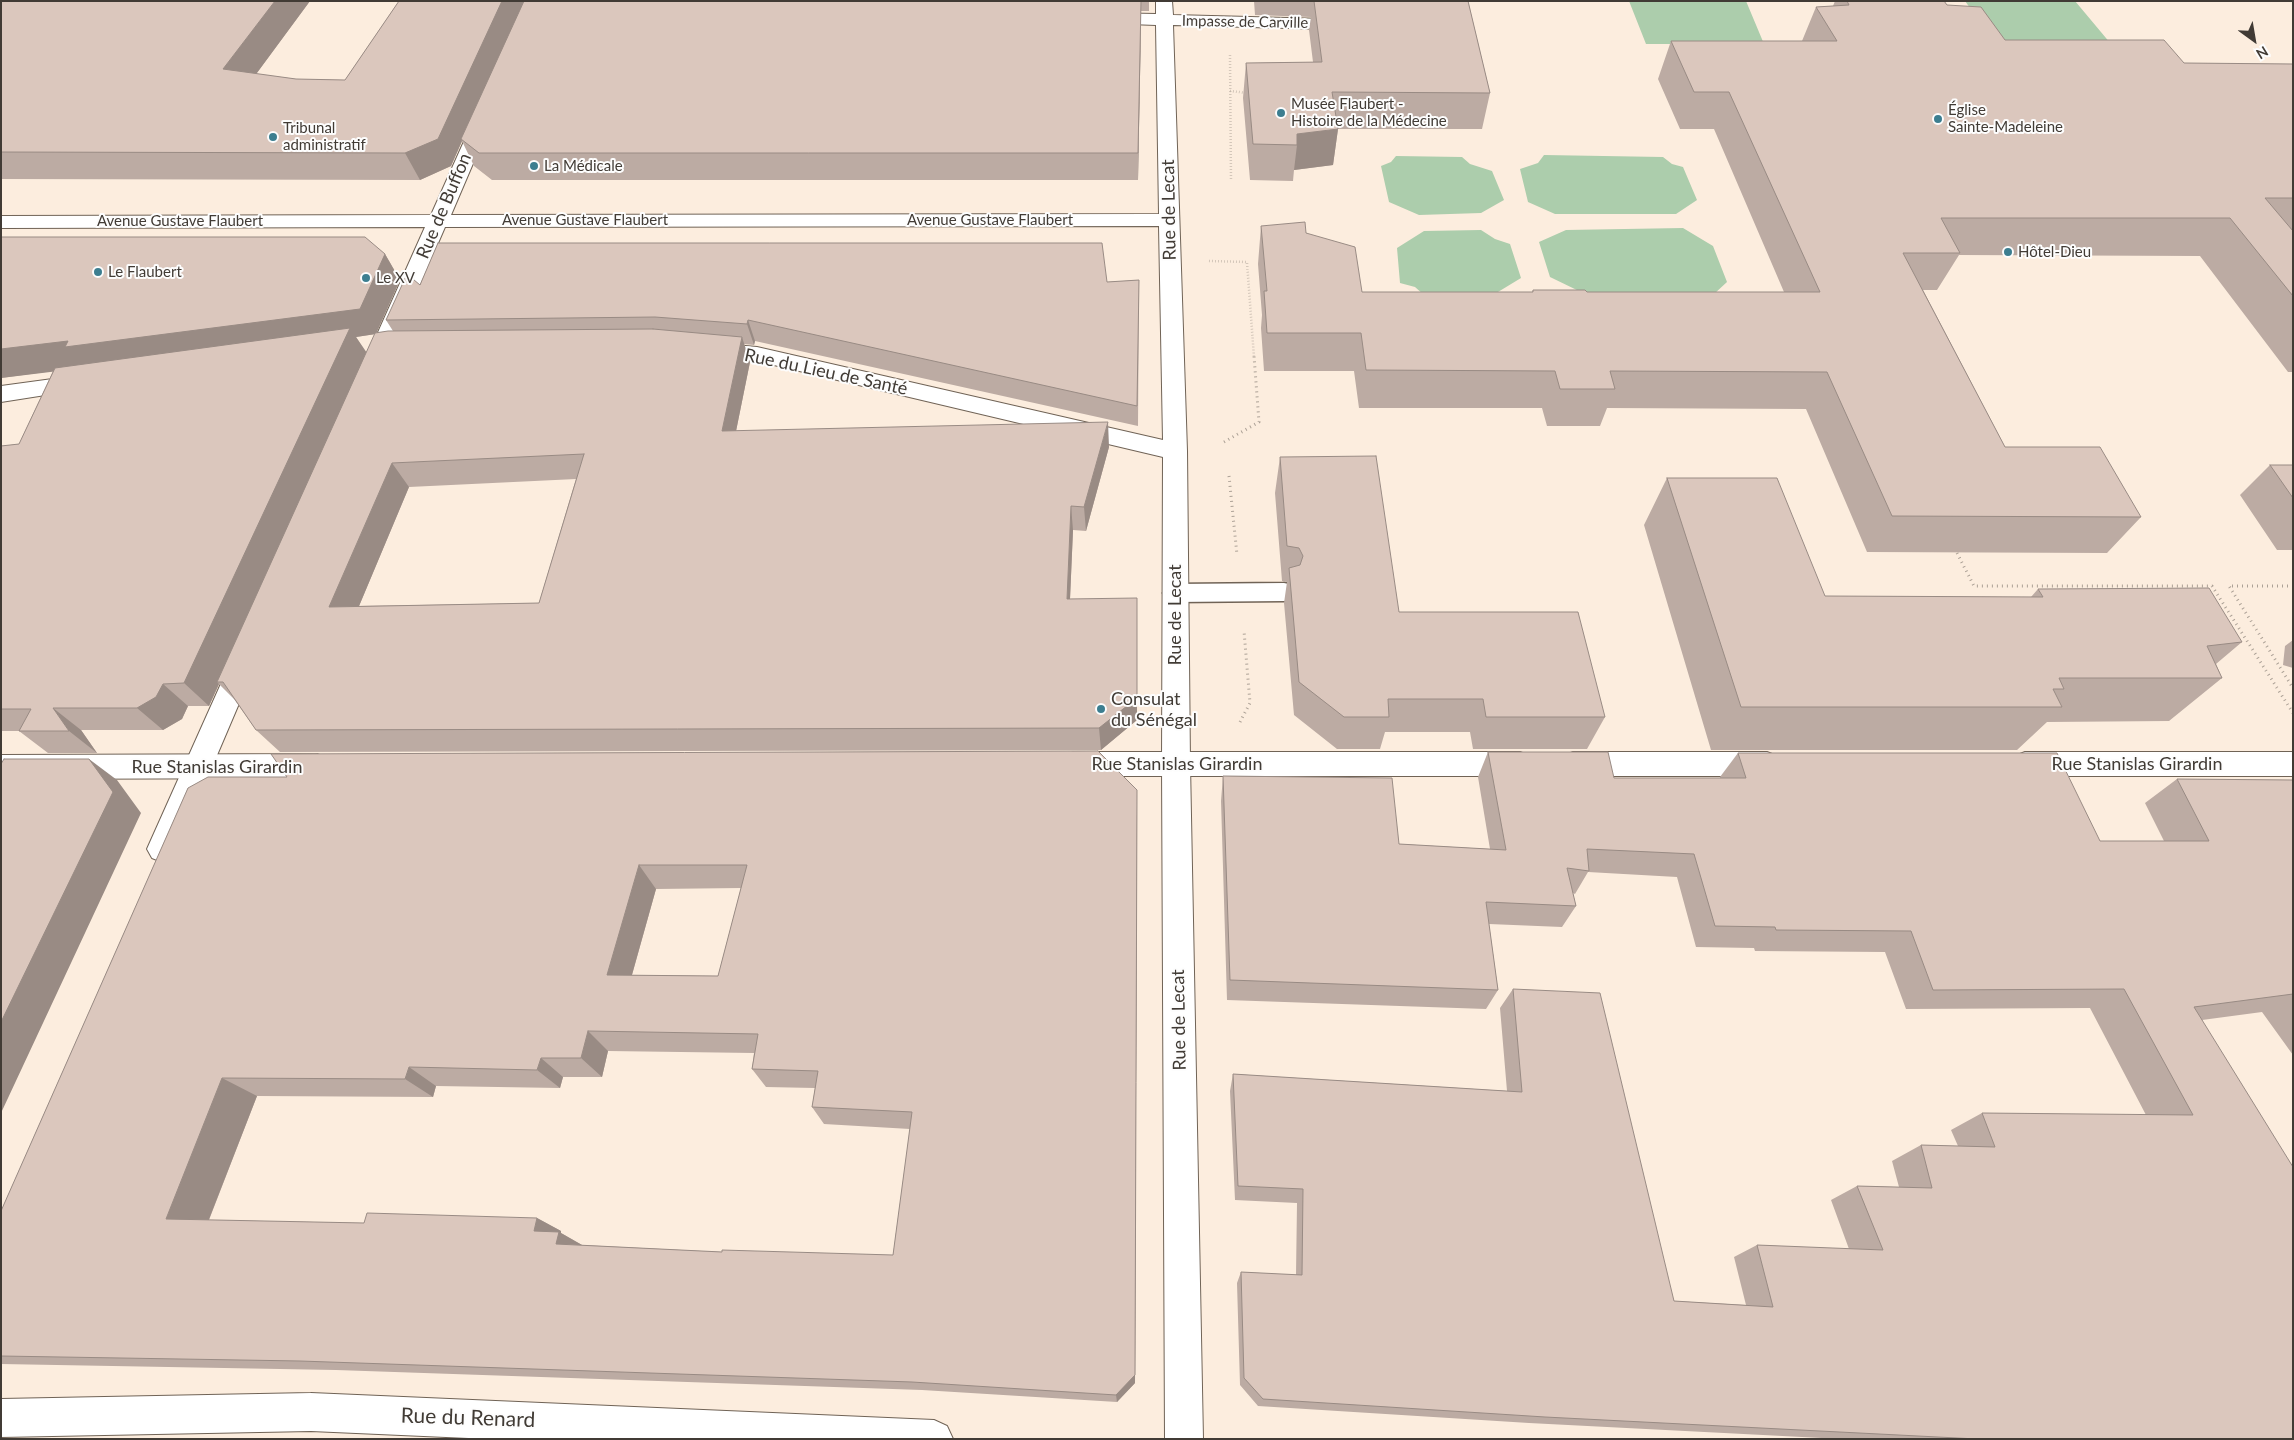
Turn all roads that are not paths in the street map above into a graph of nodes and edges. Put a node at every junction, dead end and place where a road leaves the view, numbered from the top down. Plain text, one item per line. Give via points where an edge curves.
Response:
1 (1164, 1) edge
2 (1089, 18) edge
3 (1164, 20) junction
4 (1326, 24) edge
5 (492, 98) edge
6 (440, 220) junction
7 (1169, 220) junction
8 (1, 222) edge
9 (359, 345) dead end
10 (390, 347) junction
11 (692, 348) edge
12 (99, 381) edge
13 (365, 387) edge
14 (1, 394) edge
15 (1175, 451) junction
16 (1284, 592) dead end
17 (1175, 593) junction
18 (254, 638) edge
19 (1044, 764) edge
20 (1176, 764) junction
21 (1794, 764) edge
22 (2004, 764) edge
23 (2293, 764) edge
24 (345, 766) edge
25 (1, 767) edge
26 (197, 767) junction
27 (151, 876) edge
28 (1, 1418) edge
29 (934, 1439) edge
30 (1184, 1439) edge

1 - 3 street, Rue de Lecat
2 - 3 street, Impasse de Carville
3 - 4 street, Impasse de Carville
3 - 7 street, Rue de Lecat
5 - 6 street, Rue de Buffon
6 - 7 street, Avenue Gustave Flaubert
6 - 8 street, Avenue Gustave Flaubert
6 - 10 street, Rue de Buffon
7 - 15 street, Rue de Lecat
9 - 10 street
10 - 13 street, Rue de Buffon
11 - 15 street, Rue du Lieu de Santé via 757,354
12 - 14 street
15 - 17 street, Rue de Lecat
16 - 17 lane
17 - 20 street, Rue de Lecat
18 - 26 street
19 - 20 street, Rue Stanislas Girardin
20 - 21 street, Rue Stanislas Girardin
20 - 30 street, Rue de Lecat
22 - 23 street, Rue Stanislas Girardin
24 - 26 street, Rue Stanislas Girardin
25 - 26 street, Rue Stanislas Girardin
26 - 27 street
28 - 29 street, Rue du Renard via 311,1412

